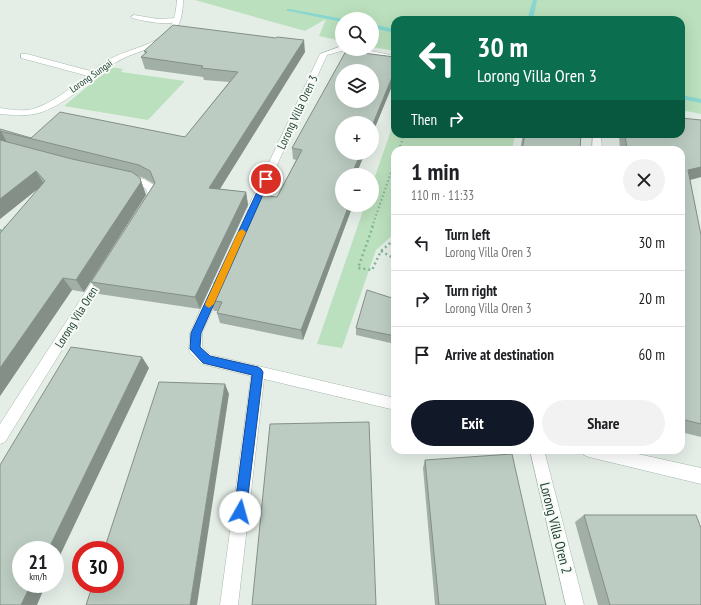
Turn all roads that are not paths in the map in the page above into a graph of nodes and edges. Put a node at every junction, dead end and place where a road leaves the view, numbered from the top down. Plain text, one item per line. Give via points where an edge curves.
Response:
1 (180, 0) edge
2 (134, 17) dead end
3 (176, 20) junction
4 (335, 50) edge
5 (379, 55) edge
6 (24, 56) dead end
7 (391, 57) edge
8 (91, 74) junction
9 (0, 111) edge
10 (117, 176) edge
11 (140, 215) edge
12 (248, 218) edge
13 (110, 262) edge
14 (222, 276) edge
15 (258, 372) junction
16 (391, 403) edge
17 (0, 437) edge
18 (538, 454) edge
19 (608, 454) edge
20 (701, 476) edge
21 (229, 605) edge
22 (575, 605) edge

1 - 3 street, Lorong Sungai
2 - 3 street via 158,21
3 - 8 street, Lorong Sungai via 175,32 117,58
4 - 12 street, Lorong Villa Oren 3 via 324,54
5 - 7 street
6 - 8 street
8 - 9 street, Lorong Sungai via 51,105 39,111
10 - 11 street via 141,181 151,187 153,195
13 - 17 street, Lorong Vila Oren
14 - 15 street via 196,333 195,349 207,360
15 - 16 street
15 - 21 street
18 - 22 street, Lorong Villa Oren 2
19 - 20 street

